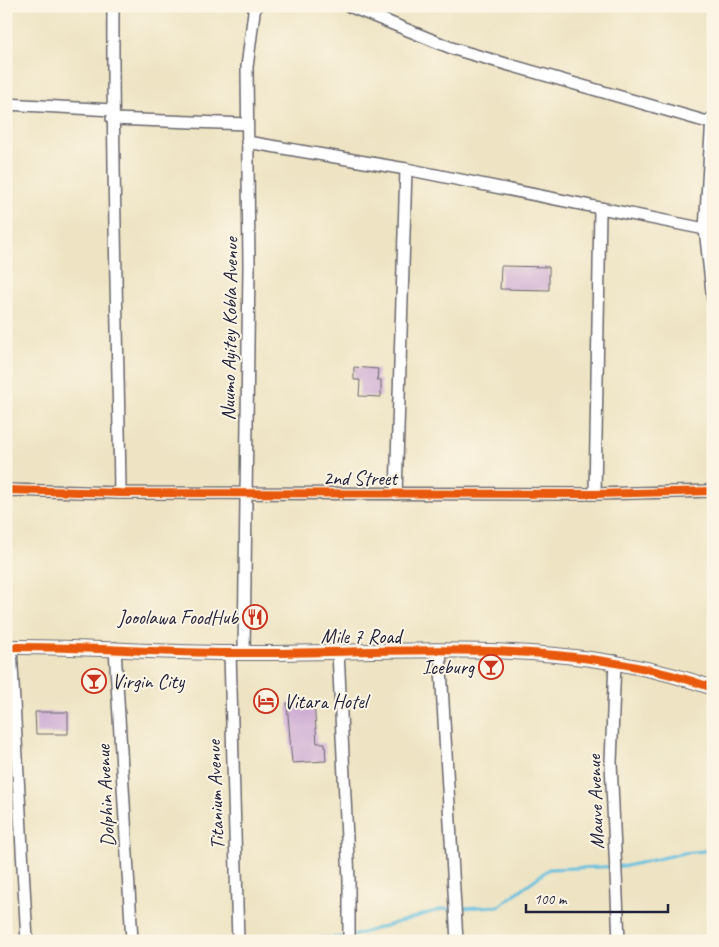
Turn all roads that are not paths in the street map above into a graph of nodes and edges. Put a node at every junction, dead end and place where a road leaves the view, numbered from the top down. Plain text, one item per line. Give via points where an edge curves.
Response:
1 (112, 6) edge
2 (256, 6) edge
3 (350, 6) edge
4 (6, 104) edge
5 (112, 114) junction
6 (712, 120) edge
7 (247, 124) junction
8 (247, 142) junction
9 (406, 169) junction
10 (600, 210) junction
11 (705, 229) junction
12 (713, 300) edge
13 (6, 490) edge
14 (713, 491) edge
15 (120, 493) junction
16 (246, 494) junction
17 (396, 494) junction
18 (595, 494) junction
19 (8, 647) edge
20 (115, 648) junction
21 (338, 652) junction
22 (440, 652) junction
23 (230, 653) junction
24 (244, 653) junction
25 (615, 661) junction
26 (713, 688) edge
27 (349, 936) edge
28 (238, 938) edge
29 (28, 941) edge
30 (132, 941) edge
31 (457, 941) edge
32 (619, 941) edge

1 - 5 street
2 - 7 street, Nuumo Ayitey Kobla Avenue via 247,67
3 - 6 street via 454,49
4 - 5 street
5 - 7 street
5 - 15 street
6 - 11 street
7 - 8 street, Nuumo Ayitey Kobla Avenue
8 - 9 street
8 - 16 street, Nuumo Ayitey Kobla Avenue
9 - 10 street
9 - 17 street
10 - 11 street
10 - 18 street
11 - 12 street
13 - 15 street, 2nd Street
14 - 18 street, 2nd Street
15 - 16 street, 2nd Street
16 - 17 street, 2nd Street
16 - 24 street, Nuumo Ayitey Kobla Avenue
17 - 18 street, 2nd Street
19 - 20 street, Mile 7 Road
19 - 29 street
20 - 23 street, Mile 7 Road
20 - 30 street, Dolphin Avenue
21 - 22 street, Mile 7 Road
21 - 24 street, Mile 7 Road
21 - 27 street
22 - 25 street, Mile 7 Road via 533,654
22 - 31 street
23 - 24 street, Mile 7 Road
23 - 28 street, Titanium Avenue
25 - 26 street, Mile 7 Road
25 - 32 street, Mauve Avenue via 611,762

